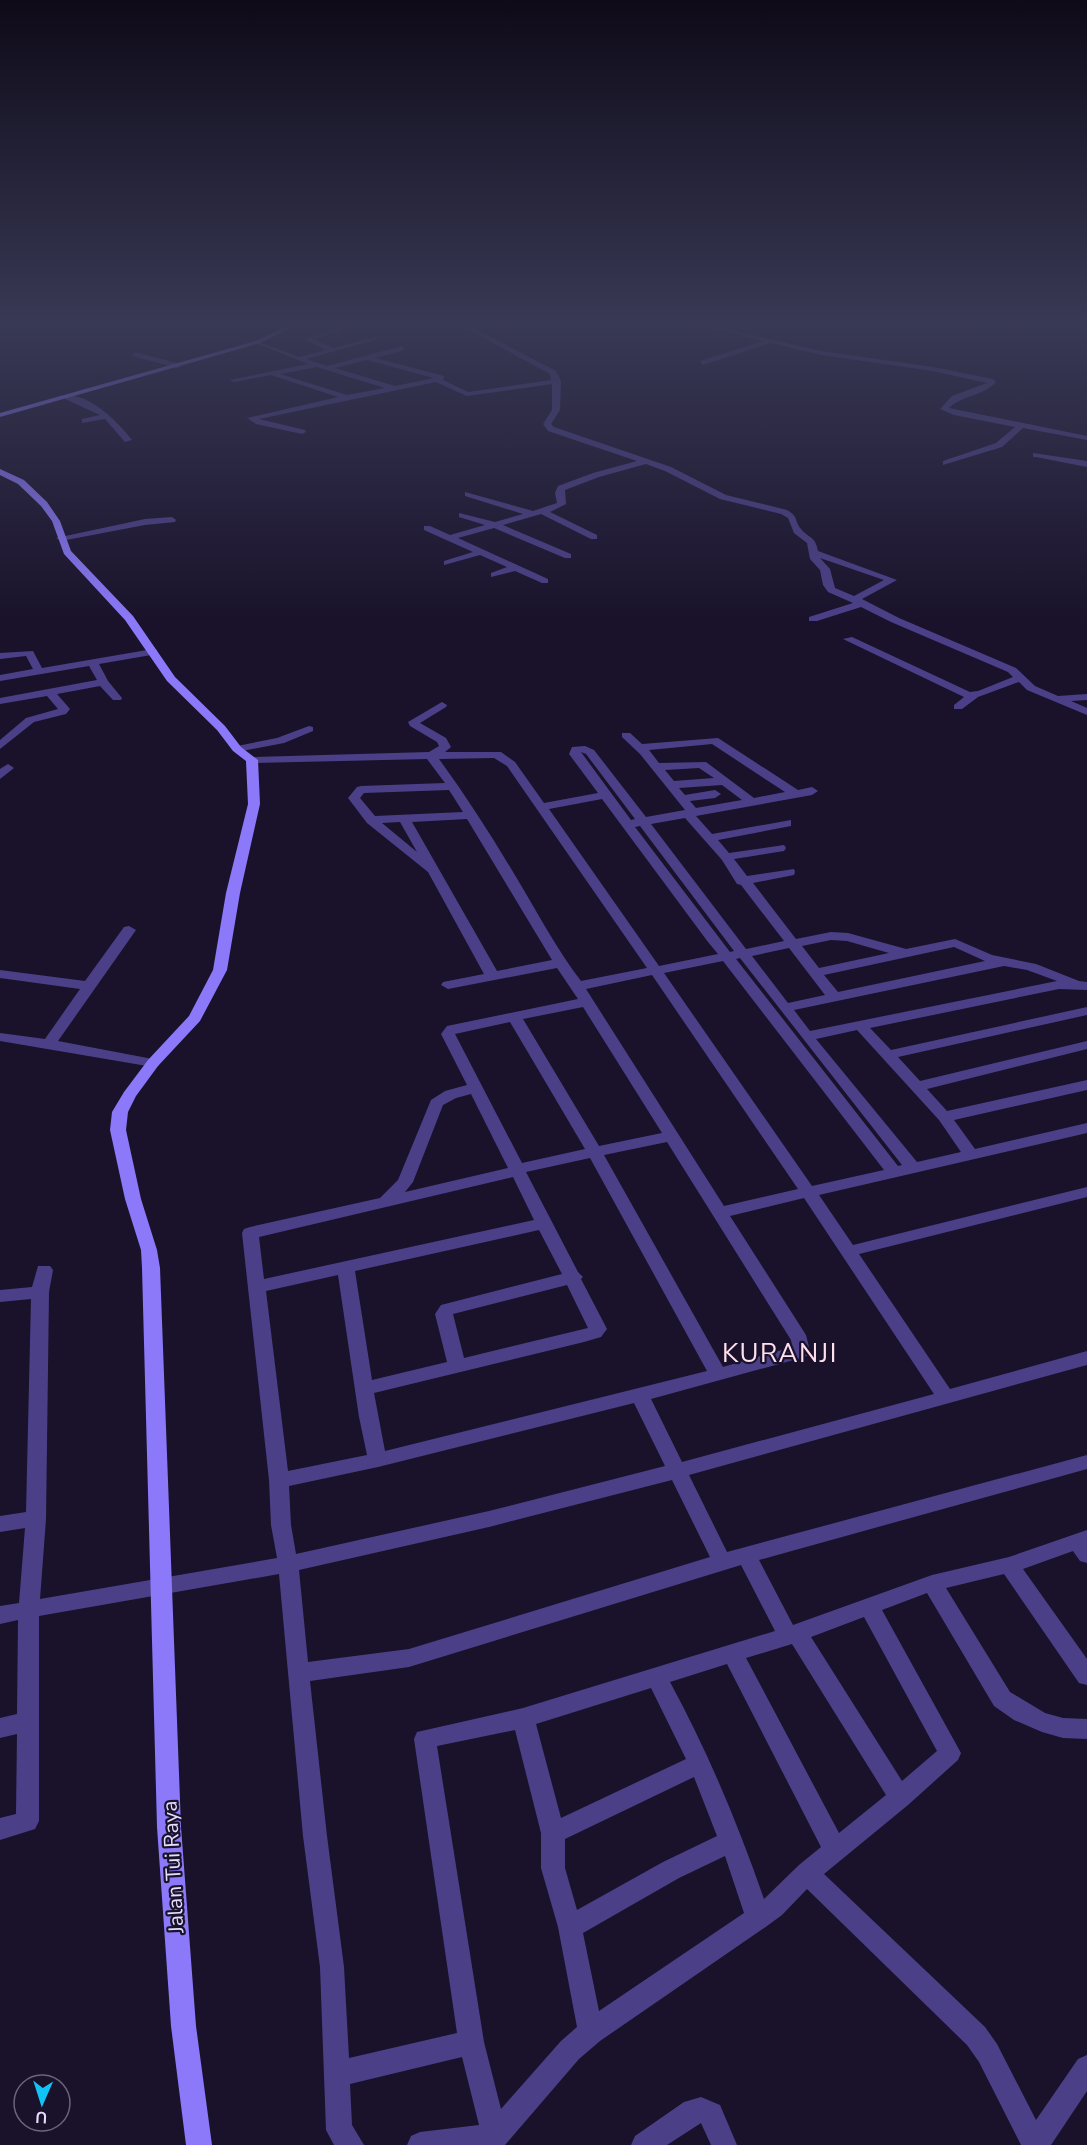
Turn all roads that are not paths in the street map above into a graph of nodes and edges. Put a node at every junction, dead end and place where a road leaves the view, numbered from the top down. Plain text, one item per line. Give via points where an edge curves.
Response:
1 (114, 422) edge
2 (259, 422) edge
3 (548, 422) edge
4 (1002, 422) edge
5 (1020, 422) edge
6 (1017, 425) junction
7 (302, 432) dead end
8 (1087, 438) edge
9 (128, 440) dead end
10 (1036, 454) dead end
11 (644, 462) junction
12 (946, 463) dead end
13 (1087, 464) edge
14 (0, 472) edge
15 (468, 494) dead end
16 (537, 513) junction
17 (462, 515) dead end
18 (172, 520) dead end
19 (495, 525) junction
20 (427, 528) dead end
21 (594, 537) dead end
22 (62, 538) junction
23 (449, 538) junction
24 (482, 552) junction
25 (814, 553) junction
26 (568, 556) dead end
27 (447, 563) dead end
28 (517, 567) junction
29 (494, 575) dead end
30 (546, 581) dead end
31 (859, 601) junction
32 (813, 619) dead end
33 (848, 639) dead end
34 (153, 652) junction
35 (0, 656) edge
36 (92, 662) junction
37 (39, 671) junction
38 (0, 678) edge
39 (1019, 678) junction
40 (103, 682) junction
41 (50, 693) junction
42 (974, 695) junction
43 (1087, 697) edge
44 (117, 698) dead end
45 (1054, 700) junction
46 (0, 701) edge
47 (442, 705) dead end
48 (958, 707) dead end
49 (1087, 712) edge
50 (309, 729) dead end
51 (626, 735) dead end
52 (0, 746) edge
53 (639, 747) junction
54 (237, 749) junction
55 (431, 756) junction
56 (252, 760) junction
57 (656, 767) junction
58 (725, 781) junction
59 (670, 785) junction
60 (453, 786) junction
61 (812, 791) dead end
62 (794, 793) junction
63 (715, 794) dead end
64 (604, 795) junction
65 (680, 799) junction
66 (750, 800) junction
67 (541, 807) junction
68 (690, 814) junction
69 (470, 815) junction
70 (404, 818) junction
71 (371, 820) junction
72 (643, 822) junction
73 (787, 823) dead end
74 (628, 824) junction
75 (708, 838) junction
76 (780, 848) dead end
77 (726, 857) junction
78 (431, 869) junction
79 (789, 872) dead end
80 (742, 881) junction
81 (129, 930) dead end
82 (792, 944) junction
83 (735, 954) junction
84 (908, 954) junction
85 (1002, 962) junction
86 (560, 963) junction
87 (656, 972) junction
88 (814, 973) junction
89 (0, 974) edge
90 (492, 975) junction
91 (447, 985) dead end
92 (1082, 985) edge
93 (89, 986) junction
94 (577, 986) junction
95 (836, 998) junction
96 (586, 1002) junction
97 (785, 1008) junction
98 (1087, 1011) edge
99 (514, 1016) junction
100 (861, 1026) junction
101 (808, 1036) junction
102 (0, 1037) edge
103 (49, 1044) junction
104 (1087, 1045) edge
105 (888, 1055) junction
106 (153, 1063) junction
107 (1087, 1085) edge
108 (916, 1087) junction
109 (477, 1089) junction
110 (944, 1117) junction
111 (1087, 1128) edge
112 (672, 1136) junction
113 (595, 1153) junction
114 (970, 1154) junction
115 (913, 1168) junction
116 (517, 1170) junction
117 (895, 1173) junction
118 (809, 1192) junction
119 (1087, 1192) edge
120 (383, 1204) junction
121 (718, 1213) junction
122 (544, 1223) junction
123 (850, 1251) junction
124 (346, 1269) junction
125 (44, 1270) dead end
126 (574, 1277) junction
127 (257, 1287) junction
128 (40, 1292) junction
129 (0, 1296) edge
130 (1087, 1359) edge
131 (457, 1366) junction
132 (718, 1375) junction
133 (365, 1388) junction
134 (639, 1394) junction
135 (946, 1397) junction
136 (378, 1460) junction
137 (1087, 1461) edge
138 (678, 1472) junction
139 (279, 1480) junction
140 (36, 1518) junction
141 (0, 1524) edge
142 (1084, 1544) edge
143 (746, 1556) junction
144 (722, 1562) junction
145 (288, 1564) junction
146 (1009, 1565) junction
147 (932, 1583) junction
148 (162, 1587) junction
149 (869, 1606) junction
150 (29, 1610) junction
151 (0, 1615) edge
152 (793, 1634) junction
153 (732, 1653) junction
154 (299, 1673) junction
155 (656, 1676) junction
156 (1087, 1676) edge
157 (523, 1718) junction
158 (27, 1722) junction
159 (0, 1728) edge
160 (1087, 1729) edge
161 (700, 1763) junction
162 (900, 1798) junction
163 (0, 1829) edge
164 (553, 1833) junction
165 (732, 1841) junction
166 (835, 1849) junction
167 (807, 1873) junction
168 (758, 1918) junction
169 (570, 1927) junction
170 (591, 2032) junction
171 (471, 2042) junction
172 (1087, 2068) edge
173 (338, 2074) junction
174 (495, 2136) junction
175 (199, 2145) edge
176 (351, 2145) edge
177 (420, 2145) edge
178 (644, 2145) edge
179 (724, 2145) edge
180 (1035, 2145) edge

1 - 9 street
2 - 7 street
3 - 11 street via 551,429
4 - 6 street
5 - 6 street
6 - 8 street
6 - 12 street via 999,445
10 - 13 street
11 - 16 street via 561,488 562,504
11 - 25 street via 685,476 723,497 789,515 797,531 808,538
14 - 22 street via 21,482 44,504
15 - 16 street
16 - 19 street
16 - 21 street
17 - 19 street
18 - 22 street
19 - 23 street
19 - 26 street
20 - 23 street
22 - 34 street via 67,552 129,618
23 - 24 street
24 - 27 street
24 - 28 street
25 - 31 street via 825,569 831,590
25 - 31 street via 892,579 860,595
28 - 29 street
28 - 30 street
31 - 32 street
31 - 39 street via 1012,670
33 - 42 street
34 - 36 street
34 - 54 street via 171,679
35 - 37 street via 29,653
36 - 37 street
36 - 40 street
37 - 38 street
39 - 42 street
39 - 45 street
40 - 41 street
40 - 44 street
41 - 46 street
41 - 52 street via 64,708 62,712 30,720
42 - 48 street
43 - 45 street
45 - 49 street
47 - 55 street via 414,722 442,740 444,747
50 - 54 street via 280,741
51 - 53 street
53 - 57 street
53 - 62 street via 714,740
54 - 56 street
55 - 56 street
55 - 60 street
55 - 67 street via 497,754 511,764
56 - 106 street, Jalan Tui Raya via 254,804 220,970 195,1018
57 - 58 street via 699,763
57 - 59 street
58 - 59 street
58 - 66 street
59 - 65 street
60 - 69 street
60 - 71 street via 361,790 354,798
61 - 62 street
62 - 66 street
63 - 65 street
64 - 67 street
64 - 72 street via 575,754 576,749 590,752
64 - 74 street
65 - 68 street
66 - 68 street
67 - 87 street
68 - 72 street
68 - 75 street
69 - 70 street
69 - 86 street
70 - 71 street
70 - 78 street
71 - 78 street
72 - 74 street
72 - 83 street
73 - 75 street
74 - 83 street
75 - 77 street
76 - 77 street
77 - 80 street
78 - 90 street
79 - 80 street
80 - 82 street
81 - 93 street
82 - 83 street
82 - 84 street via 831,936 848,937
82 - 88 street
83 - 87 street
83 - 97 street
83 - 117 street
84 - 85 street via 955,943
84 - 88 street
85 - 92 street via 1031,967
85 - 95 street
86 - 90 street
86 - 94 street
87 - 94 street
87 - 118 street
88 - 95 street
89 - 93 street
90 - 91 street
92 - 100 street via 1059,985
93 - 103 street
94 - 96 street
95 - 97 street
96 - 99 street
96 - 112 street
97 - 101 street
98 - 105 street
99 - 109 street via 448,1031
99 - 113 street
100 - 101 street
100 - 105 street
101 - 115 street
102 - 103 street
103 - 106 street
104 - 108 street
105 - 108 street
106 - 148 street, Jalan Tui Raya via 120,1112 118,1131 151,1268
107 - 110 street
108 - 110 street
109 - 116 street
109 - 120 street via 458,1092 436,1103 405,1182
110 - 114 street
111 - 114 street
112 - 113 street
112 - 121 street
113 - 116 street
113 - 132 street
114 - 115 street
115 - 117 street
116 - 120 street
116 - 122 street
117 - 118 street
118 - 121 street
118 - 123 street
119 - 123 street
120 - 127 street via 252,1231
121 - 132 street via 800,1340 801,1351
122 - 124 street
122 - 126 street
123 - 135 street
124 - 127 street
124 - 133 street
125 - 128 street
126 - 131 street via 447,1309 444,1314
126 - 131 street via 598,1326 595,1332
127 - 139 street
128 - 129 street
128 - 140 street
130 - 135 street
131 - 133 street
132 - 134 street
133 - 136 street
134 - 136 street
134 - 138 street
135 - 138 street
136 - 139 street
137 - 143 street
138 - 144 street
138 - 145 street
139 - 145 street
140 - 141 street
140 - 150 street
142 - 146 street
143 - 144 street
143 - 152 street
144 - 154 street via 409,1658
145 - 148 street
145 - 154 street
146 - 147 street
146 - 156 street
147 - 149 street
147 - 160 street via 1002,1699 1045,1724
148 - 150 street
148 - 175 street, Jalan Tui Raya via 174,1906
149 - 152 street
149 - 162 street via 950,1753
150 - 151 street
150 - 158 street
152 - 153 street
152 - 162 street
153 - 155 street
153 - 166 street
154 - 173 street via 332,1967
155 - 157 street
155 - 161 street
157 - 164 street
157 - 171 street via 425,1739
158 - 159 street
158 - 163 street via 27,1821
161 - 164 street
161 - 165 street
162 - 166 street
164 - 169 street via 553,1868
165 - 168 street
165 - 169 street
166 - 167 street
167 - 168 street
167 - 180 street via 976,2036
168 - 170 street
169 - 170 street
170 - 174 street via 570,2050
171 - 173 street
171 - 174 street
172 - 180 street
173 - 176 street via 339,2130
174 - 177 street
178 - 179 street via 693,2111 701,2110 711,2114

